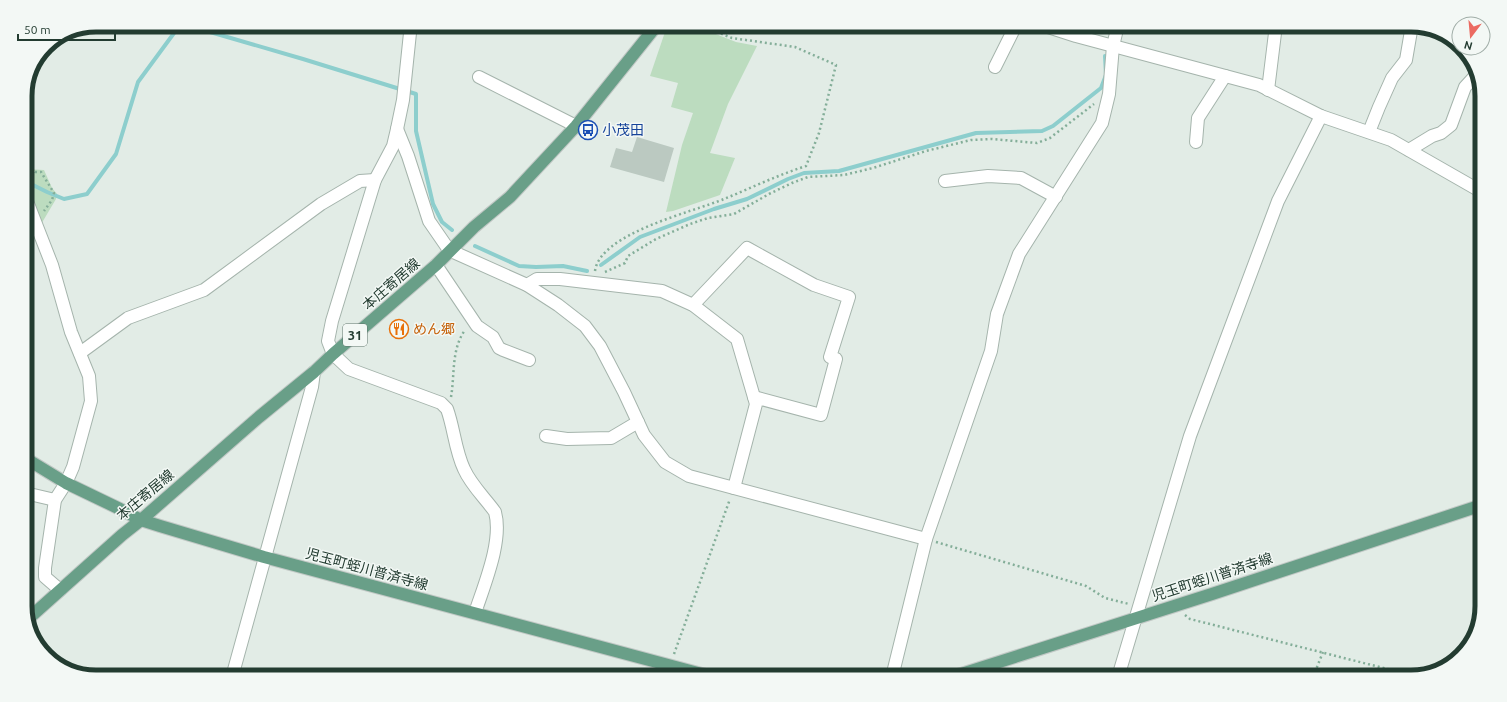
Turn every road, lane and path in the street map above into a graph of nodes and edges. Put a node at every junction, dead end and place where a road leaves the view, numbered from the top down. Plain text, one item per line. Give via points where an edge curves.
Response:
1 (411, 32) edge
2 (651, 32) edge
3 (717, 32) edge
4 (1012, 32) edge
5 (1079, 32) edge
6 (1116, 32) edge
7 (1275, 32) edge
8 (1411, 32) edge
9 (1112, 46) junction
10 (995, 67) dead end
11 (1225, 76) junction
12 (479, 77) dead end
13 (1472, 78) edge
14 (1268, 90) junction
15 (1109, 94) junction
16 (1321, 116) junction
17 (576, 126) junction
18 (397, 130) junction
19 (1369, 132) junction
20 (1196, 142) dead end
21 (1409, 150) junction
22 (34, 172) joint
23 (32, 177) edge
24 (375, 180) junction
25 (945, 181) dead end
26 (1475, 188) edge
27 (1056, 197) junction
28 (32, 215) edge
29 (34, 220) junction
30 (449, 250) junction
31 (436, 265) junction
32 (593, 283) junction
33 (527, 284) junction
34 (693, 306) junction
35 (472, 320) junction
36 (80, 353) junction
37 (333, 354) junction
38 (529, 360) dead end
39 (314, 372) junction
40 (754, 397) junction
41 (447, 408) junction
42 (638, 422) junction
43 (546, 436) dead end
44 (32, 462) edge
45 (66, 483) junction
46 (734, 488) junction
47 (32, 495) edge
48 (56, 500) junction
49 (1475, 507) edge
50 (142, 520) junction
51 (926, 539) junction
52 (264, 557) junction
53 (60, 590) junction
54 (1178, 605) junction
55 (1139, 606) junction
56 (475, 613) junction
57 (33, 615) edge
58 (1135, 618) junction
59 (1323, 652) junction
60 (669, 666) junction
61 (234, 670) edge
62 (685, 670) edge
63 (894, 670) edge
64 (974, 670) edge
65 (1120, 670) edge
66 (1316, 670) edge
67 (1392, 670) edge

1 - 18 street
2 - 17 main road, 本庄寄居線 / 31
3 - 32 path via 732,38 795,47 836,65 820,133 806,166 636,231 599,258
4 - 10 street
5 - 9 street
6 - 9 street
7 - 14 street
8 - 19 street via 1406,60 1392,78
9 - 11 street
9 - 15 street
11 - 14 street via 1260,85
11 - 20 street via 1198,118
12 - 17 street
13 - 21 street via 1465,87 1451,125
14 - 16 street
15 - 27 street via 1102,123
15 - 32 path via 1050,138 1037,143 971,140 844,175 808,177 769,194 734,214 708,218 656,239 628,256 624,263 606,271
16 - 19 street
16 - 55 street via 1278,201 1190,436
17 - 30 main road, 本庄寄居線 / 31 via 510,197
18 - 24 street via 393,146
18 - 30 street via 429,221
19 - 21 street
21 - 26 street
22 - 23 path
22 - 29 path via 41,172 54,193 39,218
24 - 36 street via 360,181 321,204 204,290 128,318
24 - 37 street via 332,320 328,341
25 - 27 street via 988,176 1021,178
27 - 51 street via 1019,254 997,314 991,351
28 - 29 street
29 - 36 street via 52,265 71,332
30 - 31 main road, 本庄寄居線 / 31
30 - 33 street
31 - 35 street
31 - 37 main road, 本庄寄居線 / 31
32 - 33 street via 537,279
32 - 34 street via 662,291
33 - 42 street via 584,326 600,346
34 - 40 street via 737,340
34 - 40 street via 747,248 814,285 848,297 830,357 836,359 821,415
35 - 38 street via 493,338 499,348
35 - 41 path via 457,345
36 - 45 street via 89,376 91,401 73,467
37 - 39 main road, 本庄寄居線 / 31
37 - 41 street via 349,369
39 - 50 main road, 本庄寄居線 / 31
39 - 52 street
40 - 46 street via 756,404
41 - 56 street via 464,470 497,518 494,547
42 - 43 street via 610,438 567,439
42 - 46 street via 644,435 665,462 689,476
44 - 45 main road, 児玉町蛭川普済寺線
45 - 48 street
45 - 50 main road, 児玉町蛭川普済寺線
46 - 51 street
46 - 60 path
47 - 48 street
48 - 53 street via 45,577
49 - 54 main road, 児玉町蛭川普済寺線
50 - 52 main road, 児玉町蛭川普済寺線
50 - 53 main road, 本庄寄居線 / 31
51 - 55 path via 1086,586 1105,598
51 - 63 street
52 - 56 main road, 児玉町蛭川普済寺線
52 - 61 street
53 - 57 main road, 本庄寄居線 / 31
54 - 58 main road, 児玉町蛭川普済寺線
54 - 59 path via 1190,619
55 - 58 street
56 - 60 main road, 児玉町蛭川普済寺線
58 - 64 main road, 児玉町蛭川普済寺線
58 - 65 street
59 - 66 path
59 - 67 path
60 - 62 main road, 児玉町蛭川普済寺線

